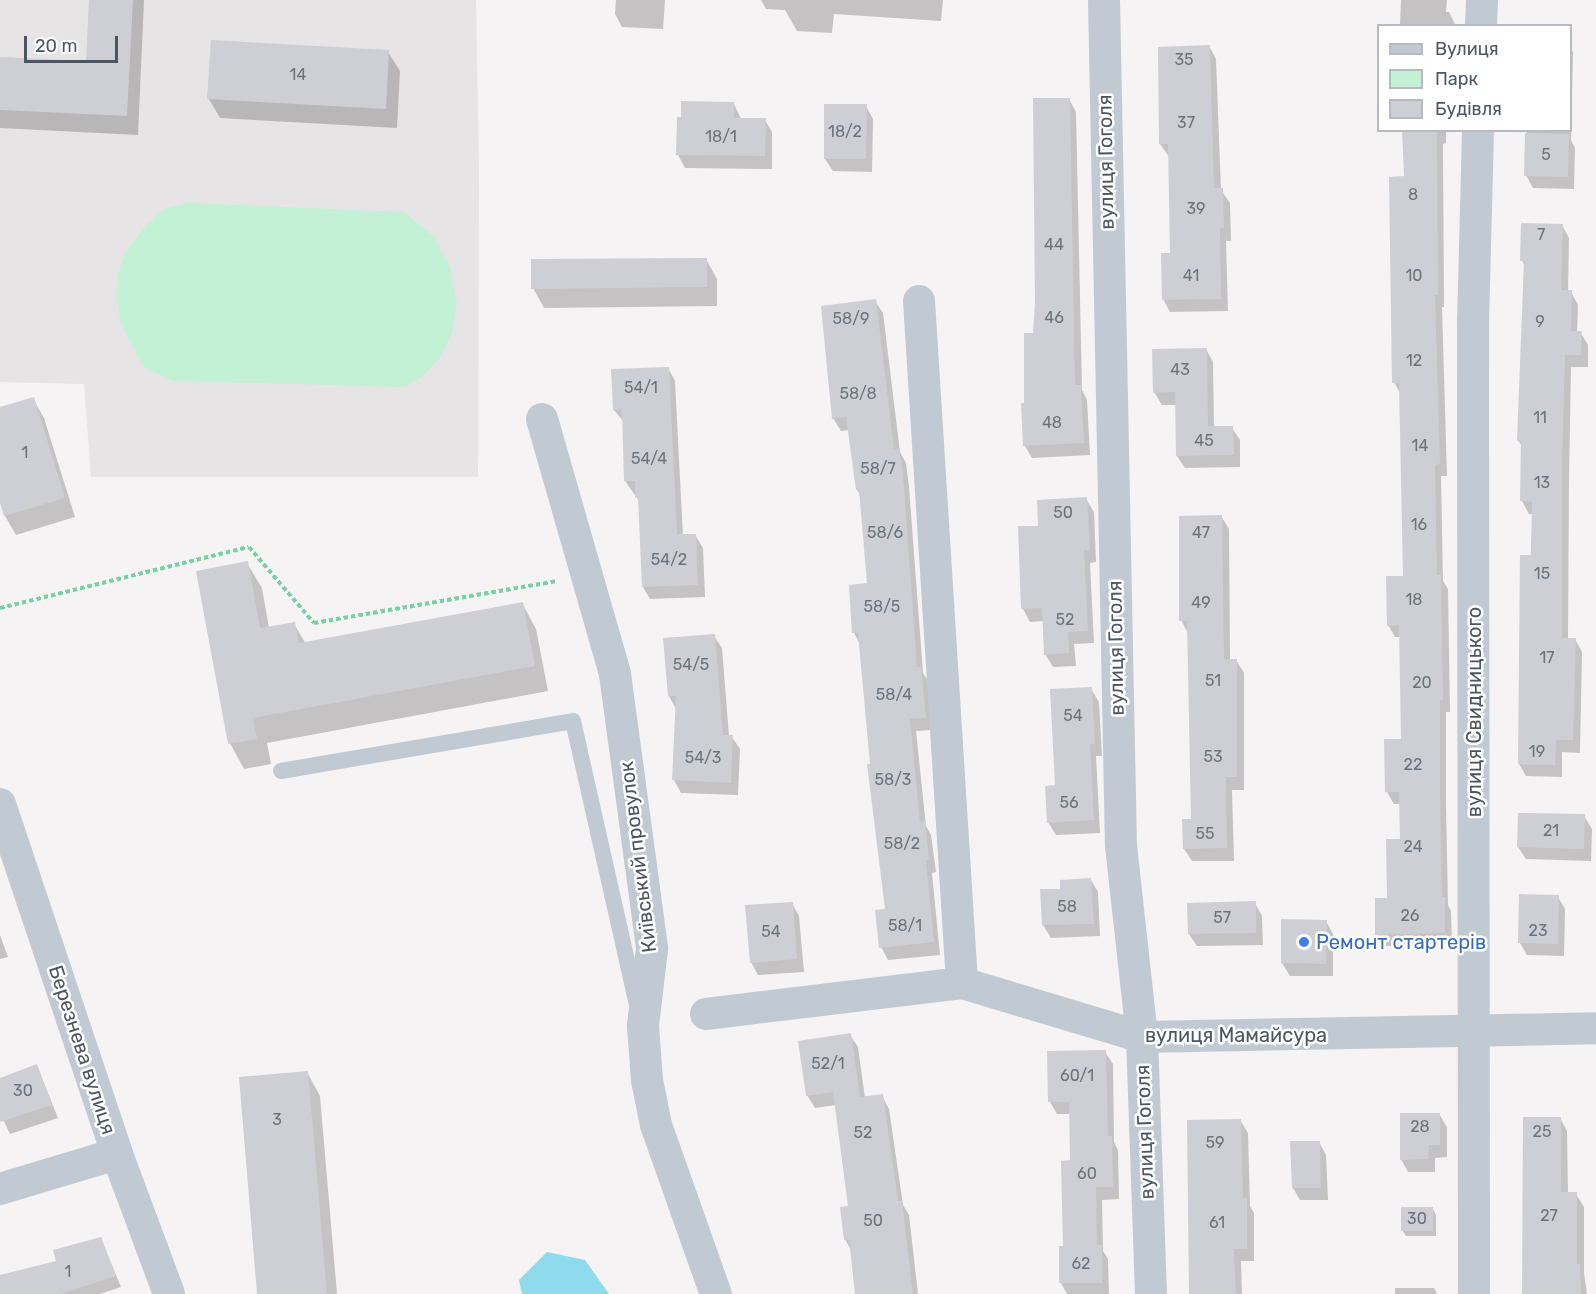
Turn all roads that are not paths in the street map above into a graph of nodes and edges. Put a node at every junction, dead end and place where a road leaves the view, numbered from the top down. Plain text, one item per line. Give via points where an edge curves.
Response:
1 (1104, 0) edge
2 (1482, 0) edge
3 (1481, 24) edge
4 (1478, 132) edge
5 (919, 301) dead end
6 (542, 419) dead end
7 (281, 771) dead end
8 (0, 804) edge
9 (962, 983) junction
10 (706, 1014) dead end
11 (643, 1026) junction
12 (1596, 1028) edge
13 (1475, 1032) junction
14 (1142, 1037) junction
15 (117, 1154) junction
16 (0, 1189) edge
17 (169, 1294) edge
18 (716, 1294) edge
19 (1151, 1294) edge
20 (1474, 1294) edge

1 - 14 street, вулиця Гоголя via 1121,846
2 - 3 street
4 - 13 street, вулиця Свидницького via 1473,323
5 - 9 street
6 - 11 street, Київський провулок via 615,674 652,949
7 - 11 lane via 573,721
8 - 15 street, Березнева вулиця
9 - 10 street, вулиця Мамайсура
9 - 14 street, вулиця Мамайсура
11 - 18 street, Київський провулок via 647,1080 656,1125
12 - 13 street, вулиця Мамайсура
13 - 14 street, вулиця Мамайсура
13 - 20 street, вулиця Свидницького
14 - 19 street, вулиця Гоголя
15 - 16 street
15 - 17 street, Березнева вулиця

